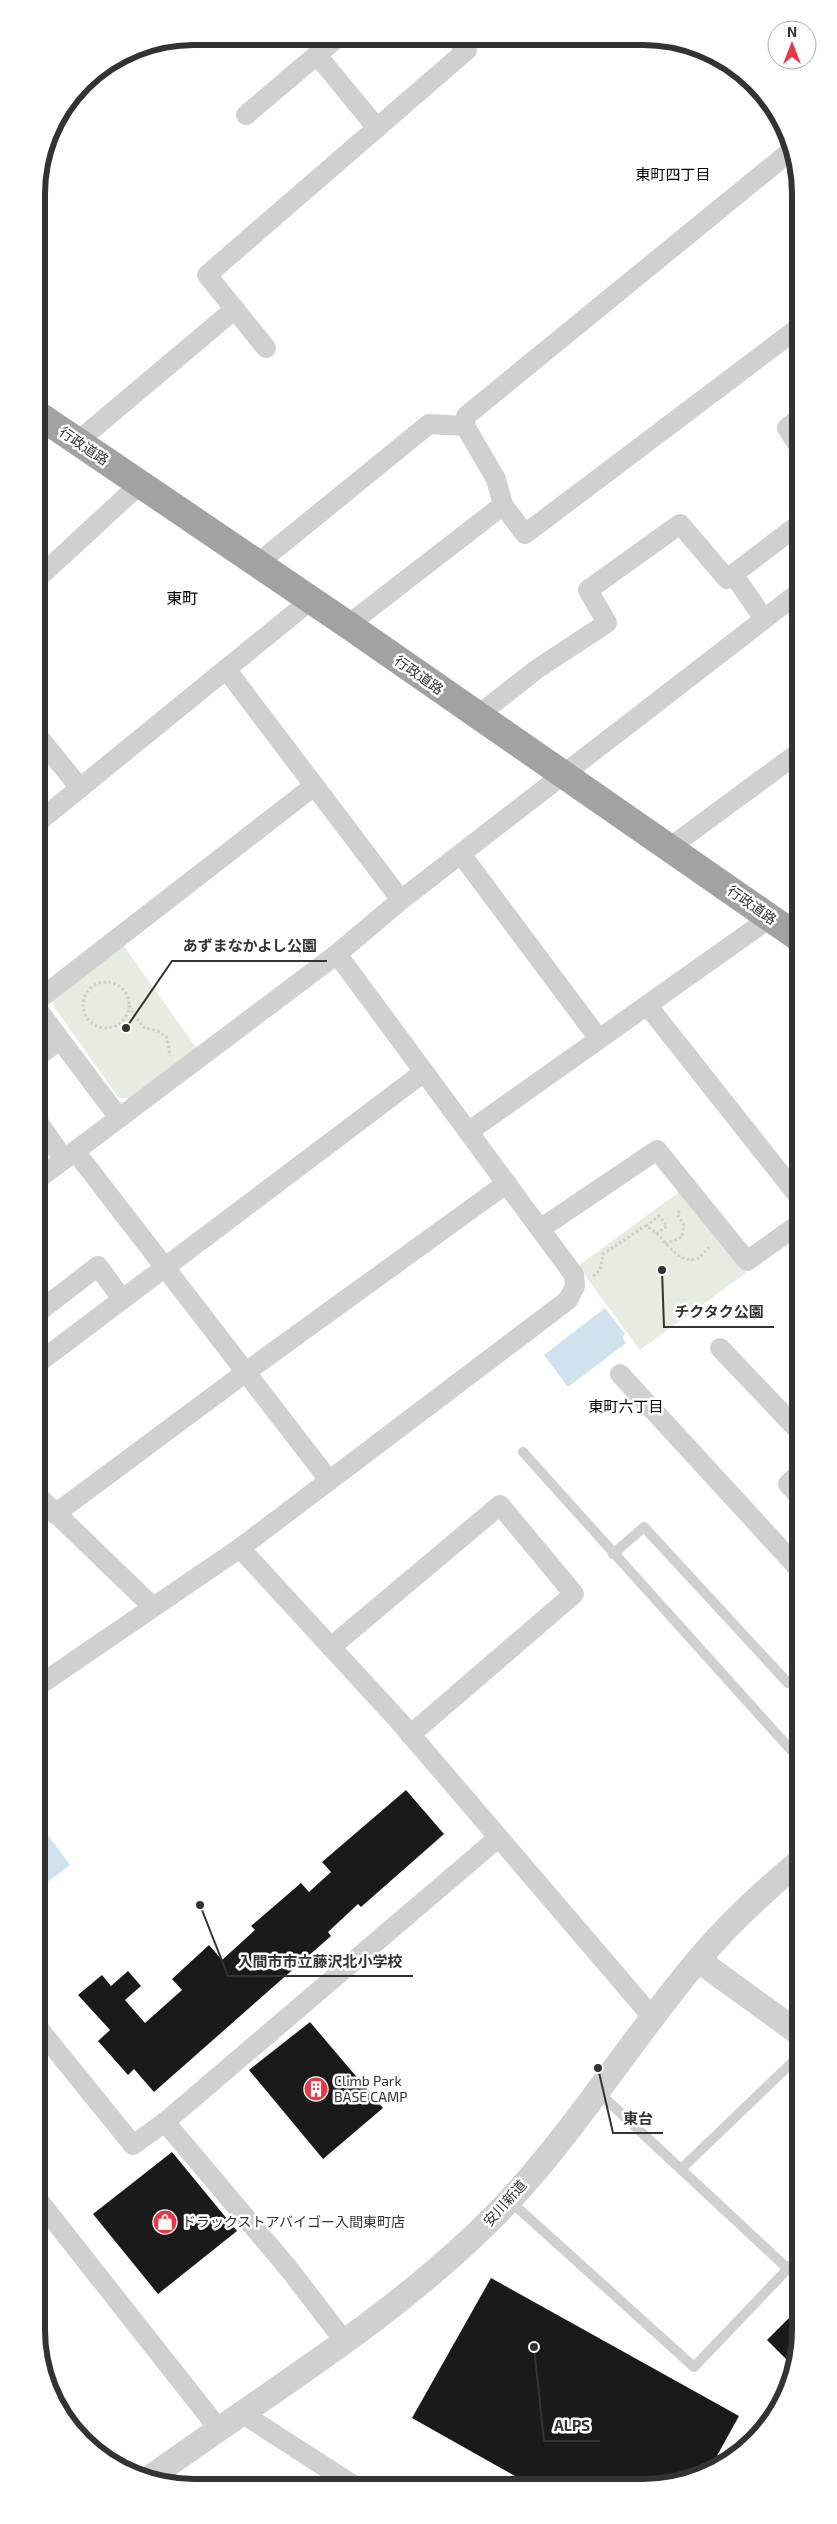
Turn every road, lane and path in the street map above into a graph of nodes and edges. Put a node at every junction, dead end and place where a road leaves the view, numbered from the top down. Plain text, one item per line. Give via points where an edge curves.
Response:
1 (329, 45) edge
2 (462, 45) edge
3 (317, 55) junction
4 (246, 115) dead end
5 (377, 128) junction
6 (786, 155) edge
7 (235, 309) junction
8 (792, 333) edge
9 (266, 348) dead end
10 (45, 419) edge
11 (792, 424) edge
12 (465, 426) junction
13 (792, 436) edge
14 (78, 442) junction
15 (140, 484) junction
16 (503, 505) junction
17 (792, 530) edge
18 (257, 564) junction
19 (45, 572) edge
20 (733, 574) junction
21 (792, 598) edge
22 (311, 600) junction
23 (764, 619) junction
24 (348, 625) junction
25 (226, 670) junction
26 (478, 716) junction
27 (45, 745) edge
28 (792, 757) edge
29 (563, 775) junction
30 (314, 786) junction
31 (80, 788) junction
32 (45, 816) edge
33 (669, 848) junction
34 (460, 854) junction
35 (401, 900) junction
36 (770, 918) junction
37 (792, 933) edge
38 (337, 954) junction
39 (45, 995) edge
40 (647, 1005) junction
41 (129, 1006) junction
42 (45, 1020) edge
43 (599, 1039) junction
44 (60, 1040) junction
45 (45, 1051) edge
46 (424, 1072) junction
47 (177, 1074) junction
48 (119, 1118) junction
49 (45, 1129) edge
50 (468, 1132) junction
51 (70, 1155) junction
52 (45, 1173) edge
53 (507, 1183) junction
54 (792, 1188) edge
55 (697, 1199) junction
56 (645, 1226) junction
57 (721, 1228) junction
58 (540, 1229) junction
59 (792, 1229) edge
60 (656, 1234) junction
61 (666, 1244) junction
62 (164, 1266) junction
63 (575, 1286) junction
64 (122, 1299) junction
65 (45, 1307) edge
66 (720, 1348) dead end
67 (45, 1358) edge
68 (246, 1372) junction
69 (620, 1374) dead end
70 (792, 1425) edge
71 (523, 1452) dead end
72 (329, 1480) junction
73 (45, 1503) edge
74 (55, 1514) junction
75 (240, 1548) junction
76 (613, 1554) junction
77 (792, 1560) edge
78 (153, 1607) junction
79 (331, 1647) junction
80 (792, 1680) edge
81 (45, 1681) edge
82 (410, 1735) junction
83 (792, 1751) edge
84 (498, 1838) junction
85 (792, 1868) edge
86 (698, 1960) junction
87 (654, 2019) junction
88 (792, 2028) edge
89 (45, 2036) edge
90 (792, 2063) edge
91 (597, 2092) junction
92 (165, 2122) junction
93 (680, 2169) junction
94 (510, 2200) junction
95 (45, 2210) edge
96 (792, 2265) edge
97 (788, 2269) junction
98 (346, 2342) junction
99 (240, 2412) junction
100 (218, 2428) junction
101 (156, 2474) edge
102 (344, 2479) edge

1 - 3 street
2 - 5 street via 467,50
3 - 4 street
3 - 5 street
5 - 7 street via 207,275
6 - 12 street via 466,416
7 - 9 street
7 - 14 street
8 - 16 street via 526,534
10 - 14 highway, 行政道路
11 - 13 street via 787,428
12 - 16 street via 496,479
12 - 18 street via 429,424
14 - 15 highway, 行政道路
15 - 18 highway, 行政道路
15 - 19 street
16 - 24 street
17 - 20 street
18 - 22 highway, 行政道路
20 - 23 street
20 - 26 street via 727,579 680,524 588,590 607,623 537,669
21 - 23 street
22 - 24 highway, 行政道路
22 - 25 street
23 - 29 street
24 - 26 highway, 行政道路
25 - 30 street
25 - 31 street
26 - 29 highway, 行政道路
27 - 31 street
28 - 33 street
29 - 33 highway, 行政道路
29 - 34 street
30 - 35 street
30 - 39 street
31 - 32 street
33 - 36 highway, 行政道路
34 - 35 street
34 - 43 street
35 - 38 street
36 - 37 highway, 行政道路
36 - 40 street
38 - 46 street
38 - 47 street
40 - 43 street
40 - 54 street
41 - 41 path via 120,1023 105,1028 86,1016 83,1002 90,988 111,982 124,989
41 - 47 path via 138,1023 167,1038
42 - 44 street
43 - 50 street
44 - 45 street
44 - 48 street
46 - 50 street
46 - 62 street
47 - 48 street
48 - 51 street
49 - 51 street
50 - 53 street
51 - 52 street
51 - 62 street
53 - 58 street
53 - 68 street
55 - 57 street
55 - 58 street via 658,1150
55 - 61 path via 677,1214 684,1225 682,1238
56 - 60 path
56 - 60 path via 658,1216 667,1226
56 - 63 path via 603,1254 598,1274
57 - 59 street via 747,1261
57 - 61 path via 710,1247 696,1260 684,1258
58 - 63 street via 574,1275
60 - 61 path
62 - 64 street
62 - 68 street
63 - 72 street via 568,1300
64 - 65 street via 98,1266
64 - 67 street
66 - 70 street
68 - 72 street
68 - 74 street
69 - 77 street
71 - 76 lane
72 - 75 street
73 - 74 street
74 - 78 street
75 - 78 street
75 - 79 street
76 - 80 lane via 644,1527 788,1683
76 - 83 lane
78 - 81 street
79 - 82 street
79 - 82 street via 500,1505 574,1594
82 - 84 street
84 - 87 street
84 - 92 street
85 - 86 street, 安川新道 via 738,1917
86 - 87 street, 安川新道
86 - 88 street
87 - 91 street, 安川新道
89 - 92 street via 133,2145
90 - 93 lane
91 - 93 lane
91 - 94 street, 安川新道
92 - 98 street
93 - 97 lane
94 - 97 lane via 694,2367
94 - 98 street, 安川新道 via 467,2244
95 - 100 street
96 - 97 lane
98 - 99 street, 安川新道
99 - 100 street, 安川新道
99 - 102 street
100 - 101 street, 安川新道

